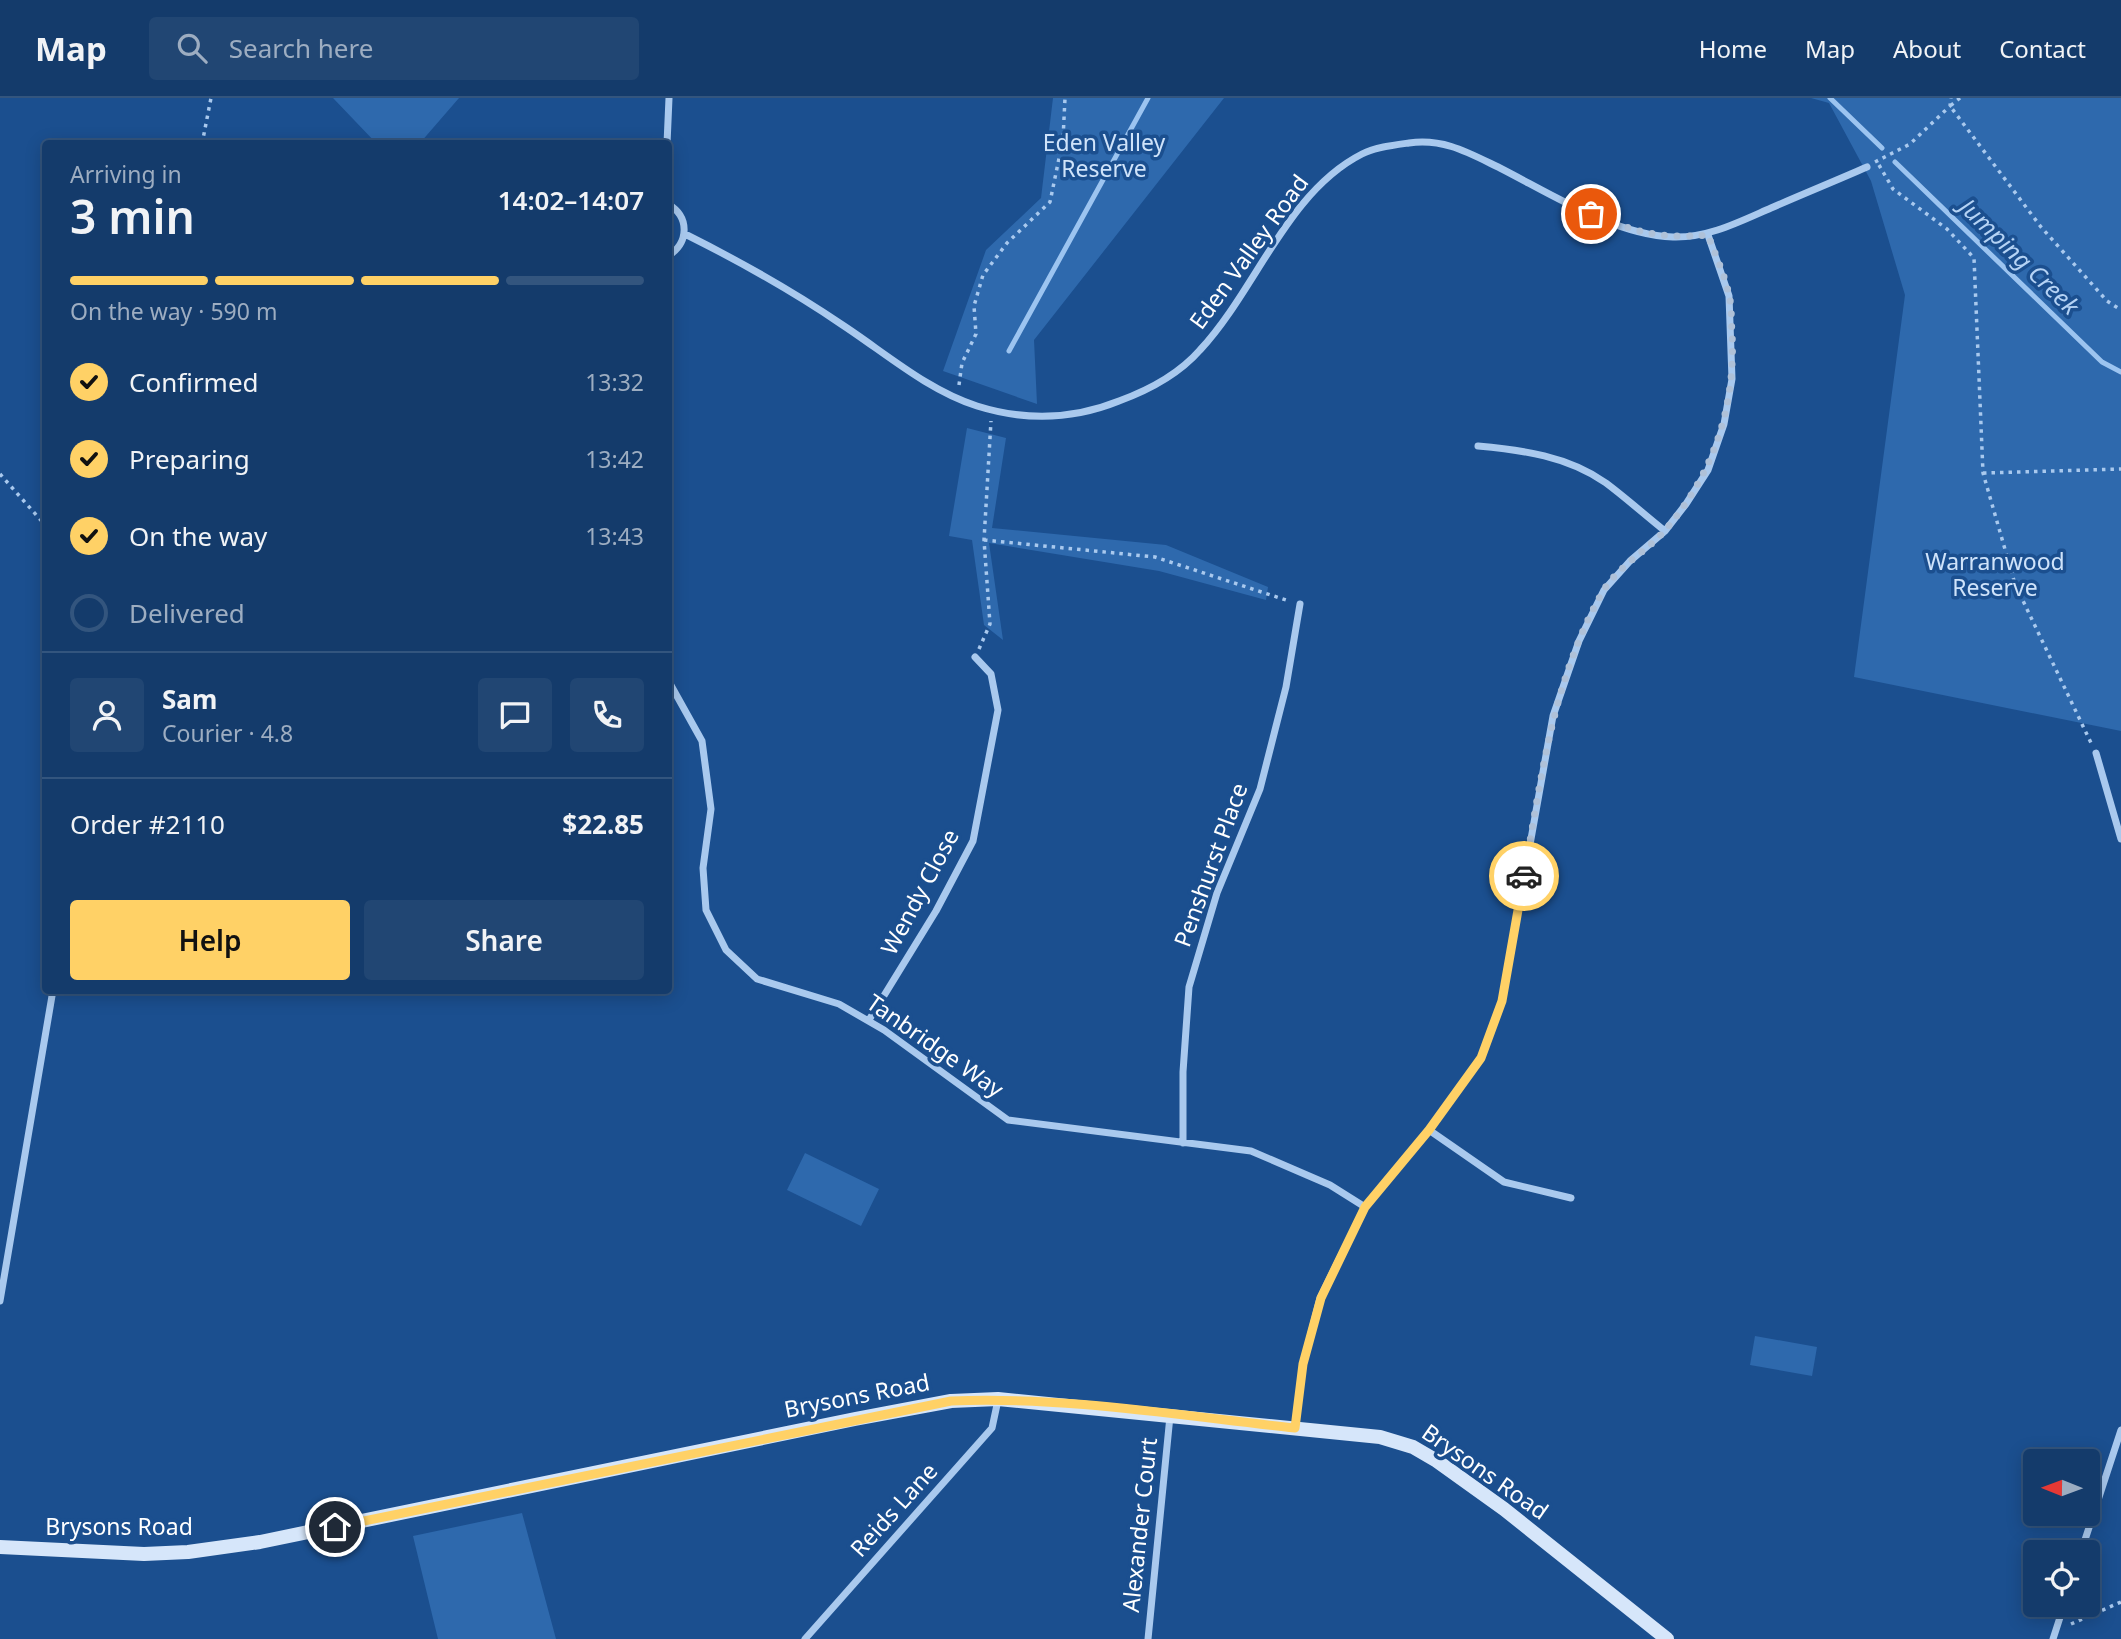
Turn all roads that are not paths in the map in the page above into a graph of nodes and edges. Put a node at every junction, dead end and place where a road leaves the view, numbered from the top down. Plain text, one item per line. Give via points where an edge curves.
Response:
1 (669, 98) edge
2 (667, 140) edge
3 (1867, 167) road end
4 (672, 208) edge
5 (685, 234) junction
6 (1708, 235) junction
7 (672, 252) edge
8 (1478, 446) dead end
9 (1665, 531) junction
10 (1300, 604) road end
11 (975, 657) road end
12 (672, 687) edge
13 (2096, 753) road end
14 (2121, 839) edge
15 (52, 994) edge
16 (869, 1020) junction
17 (1429, 1130) junction
18 (1183, 1143) junction
19 (1571, 1198) dead end
20 (1365, 1207) junction
21 (0, 1301) edge
22 (998, 1399) junction
23 (1171, 1415) junction
24 (1295, 1428) junction
25 (2121, 1430) edge
26 (2085, 1540) edge
27 (0, 1548) edge
28 (2060, 1617) edge
29 (805, 1639) edge
30 (1149, 1639) edge
31 (1667, 1639) edge
32 (2053, 1639) edge

1 - 2 street
3 - 6 street, Eden Valley Road
4 - 5 street via 682,218
5 - 6 street, Eden Valley Road via 745,264 957,399 1041,418 1075,414 1134,395 1171,376 1218,328 1307,198 1365,152 1435,141 1459,148 1591,214 1643,233
5 - 7 street
6 - 9 street via 1729,296 1732,379 1724,424 1708,470
8 - 9 street via 1539,454 1573,465 1605,482
9 - 17 street via 1604,590 1579,641 1553,716 1502,1001 1481,1058
10 - 18 street, Penshurst Place via 1286,687 1260,789 1217,892 1189,987
11 - 16 street, Wendy Close via 991,674 998,710 973,841
12 - 16 street, Tanbridge Way via 702,741 711,809 704,869 706,910 726,950 757,979 839,1004
13 - 14 street
15 - 21 street
16 - 18 street, Tanbridge Way via 1008,1120
17 - 19 street via 1504,1182
17 - 20 street
18 - 20 street, Tanbridge Way via 1251,1151 1330,1185
20 - 24 street via 1321,1298 1303,1364
22 - 23 street, Brysons Road
22 - 27 street, Brysons Road via 951,1401 855,1419 260,1542 144,1554
22 - 29 street, Reids Lane via 992,1428
23 - 24 street, Brysons Road
23 - 30 street, Alexander Court
24 - 31 street, Brysons Road via 1380,1437 1413,1447 1504,1509
25 - 26 street
28 - 32 street

